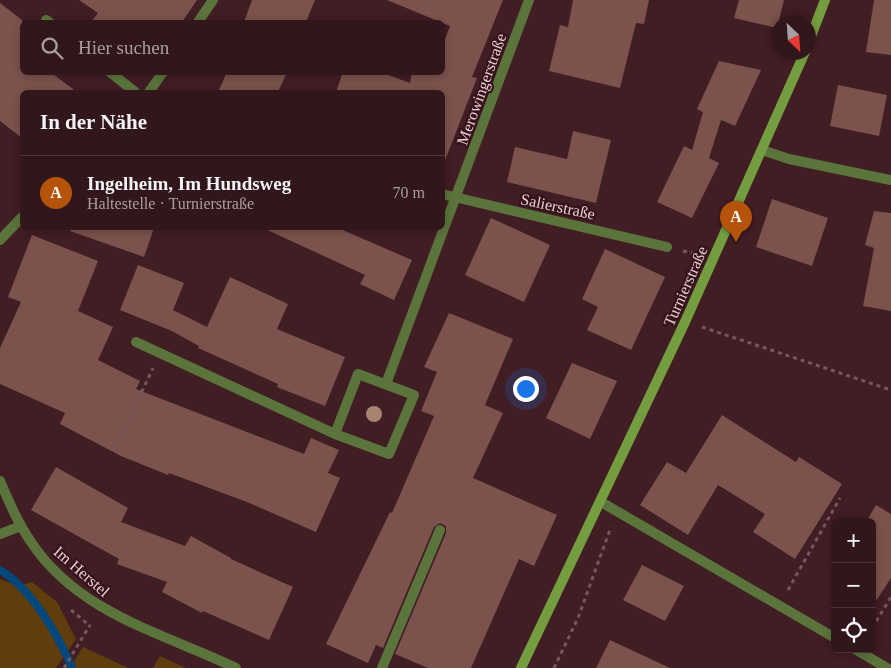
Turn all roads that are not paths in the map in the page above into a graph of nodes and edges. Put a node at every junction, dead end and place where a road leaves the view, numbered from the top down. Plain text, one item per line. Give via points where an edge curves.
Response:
1 (213, 0) edge
2 (529, 0) edge
3 (825, 0) edge
4 (199, 20) edge
5 (816, 23) edge
6 (801, 60) edge
7 (114, 75) edge
8 (161, 75) edge
9 (132, 90) edge
10 (150, 90) edge
11 (762, 150) junction
12 (891, 180) edge
13 (445, 195) edge
14 (456, 199) junction
15 (20, 219) edge
16 (445, 228) edge
17 (444, 230) edge
18 (0, 240) edge
19 (667, 247) dead end
20 (136, 342) dead end
21 (386, 384) junction
22 (335, 434) junction
23 (0, 481) edge
24 (601, 502) junction
25 (21, 526) junction
26 (440, 530) dead end
27 (0, 534) edge
28 (831, 636) edge
29 (862, 653) edge
30 (236, 668) edge
31 (382, 668) edge
32 (522, 668) edge
33 (887, 668) edge

1 - 4 street
2 - 14 street, Merowingerstraße
3 - 5 main road
6 - 11 main road, Turnierstraße
7 - 9 street
8 - 10 street
11 - 12 street via 789,159
11 - 24 main road, Turnierstraße
13 - 14 street, Salierstraße
14 - 16 street, Merowingerstraße
14 - 19 street, Salierstraße
15 - 18 street
17 - 21 street, Merowingerstraße
20 - 22 street
21 - 22 street via 358,374
21 - 22 street via 414,395 389,454
23 - 25 street, Im Herstel
24 - 28 street
24 - 32 main road, Turnierstraße
25 - 27 street
25 - 30 street, Im Herstel via 31,543 60,576 100,608
26 - 31 street
29 - 33 street

